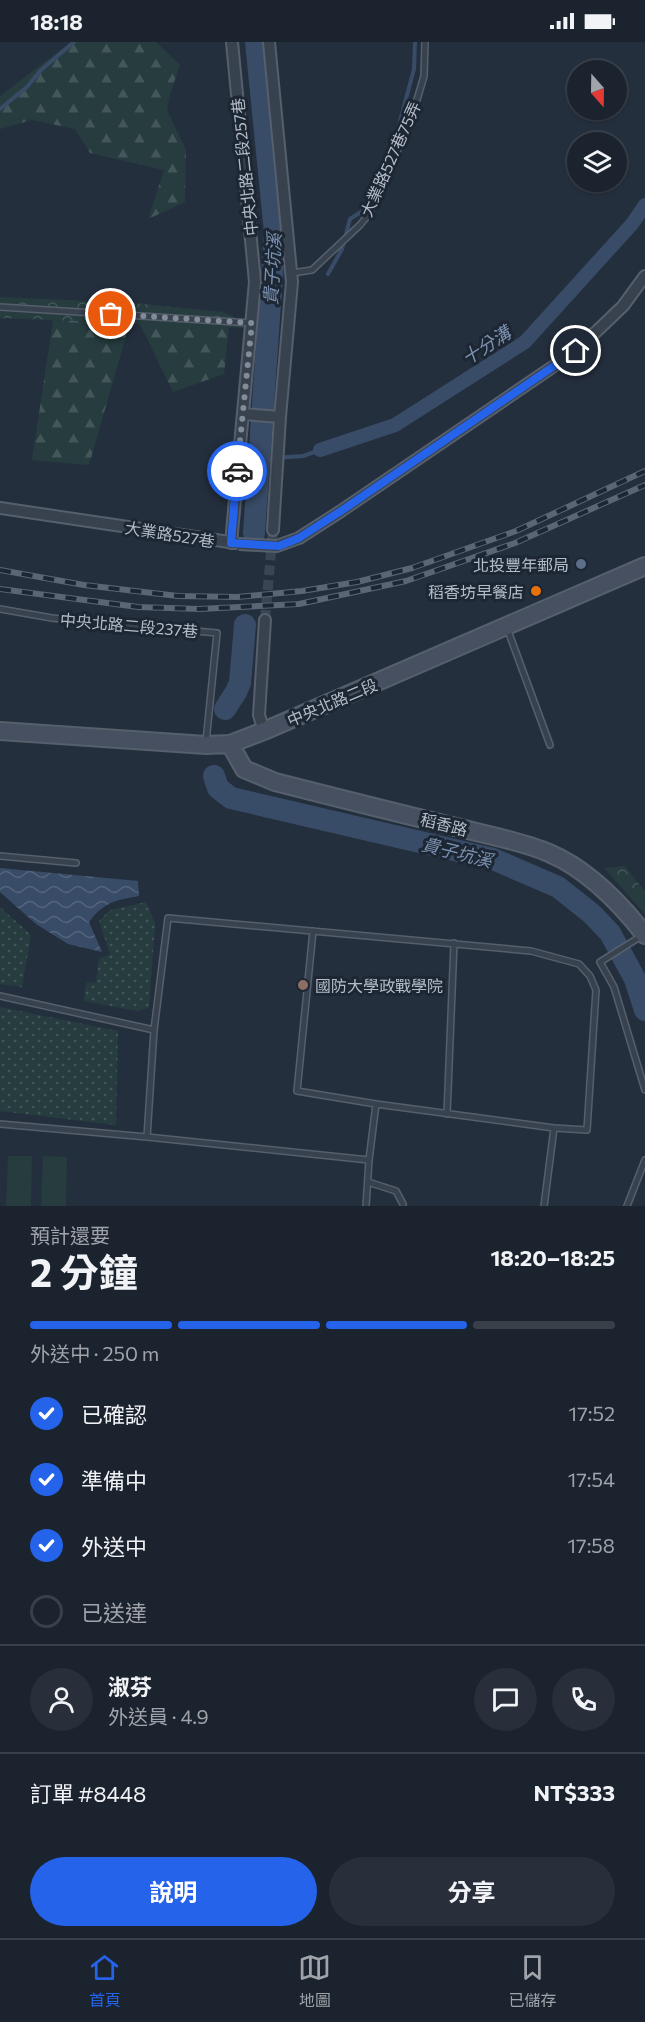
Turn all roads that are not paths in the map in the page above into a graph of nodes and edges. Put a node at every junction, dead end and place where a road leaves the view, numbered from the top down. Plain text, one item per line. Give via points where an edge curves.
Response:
1 (232, 42) edge
2 (269, 42) edge
3 (424, 42) edge
4 (292, 273) junction
5 (645, 276) edge
6 (0, 308) edge
7 (252, 323) junction
8 (243, 414) junction
9 (280, 417) junction
10 (0, 508) edge
11 (273, 530) tunnel mouth
12 (235, 543) junction
13 (645, 566) edge
14 (0, 609) edge
15 (265, 620) tunnel mouth
16 (506, 627) junction
17 (0, 731) edge
18 (264, 731) junction
19 (230, 744) junction
20 (206, 745) junction
21 (549, 745) dead end
22 (0, 856) edge
23 (76, 863) dead end
24 (313, 931) junction
25 (645, 934) edge
26 (454, 943) junction
27 (0, 996) edge
28 (154, 1030) junction
29 (645, 1090) edge
30 (376, 1104) junction
31 (447, 1114) junction
32 (0, 1124) edge
33 (554, 1128) junction
34 (147, 1137) junction
35 (369, 1160) junction
36 (645, 1160) edge
37 (368, 1182) junction
38 (403, 1204) dead end
39 (366, 1206) edge
40 (544, 1206) edge
41 (627, 1206) edge

1 - 7 street, 中央北路二段257巷 via 255,282
2 - 4 street
3 - 4 lane, 大業路527巷75弄 via 424,76 411,120 369,214 312,270
4 - 9 street
5 - 12 street, 大業路527巷, bridge via 623,306 576,351 341,511 299,538 277,546
6 - 7 lane
7 - 8 street, 中央北路二段257巷
8 - 9 street
8 - 12 street, 中央北路二段257巷
9 - 11 street
10 - 12 street, 大業路527巷
13 - 16 street, 中央北路二段
14 - 20 lane, 中央北路二段237巷 via 52,618 217,633
15 - 18 street via 260,715
16 - 18 street, 中央北路二段
16 - 21 lane
17 - 20 street, 中央北路二段
18 - 19 street, 中央北路二段
19 - 20 street, 中央北路二段
19 - 25 street, 稻香路 via 244,769 275,782 549,852 593,881
22 - 23 lane
24 - 26 lane
24 - 28 lane via 168,918
24 - 30 lane via 297,1091
25 - 29 lane via 600,962 614,987
26 - 31 lane
26 - 33 lane via 531,951 579,964 590,976 596,990 587,1130
27 - 28 lane
28 - 34 lane
30 - 31 lane
30 - 35 lane
31 - 33 lane
32 - 34 lane
33 - 40 lane
34 - 35 lane
35 - 37 lane
36 - 41 lane
37 - 38 lane via 396,1191
37 - 39 lane

